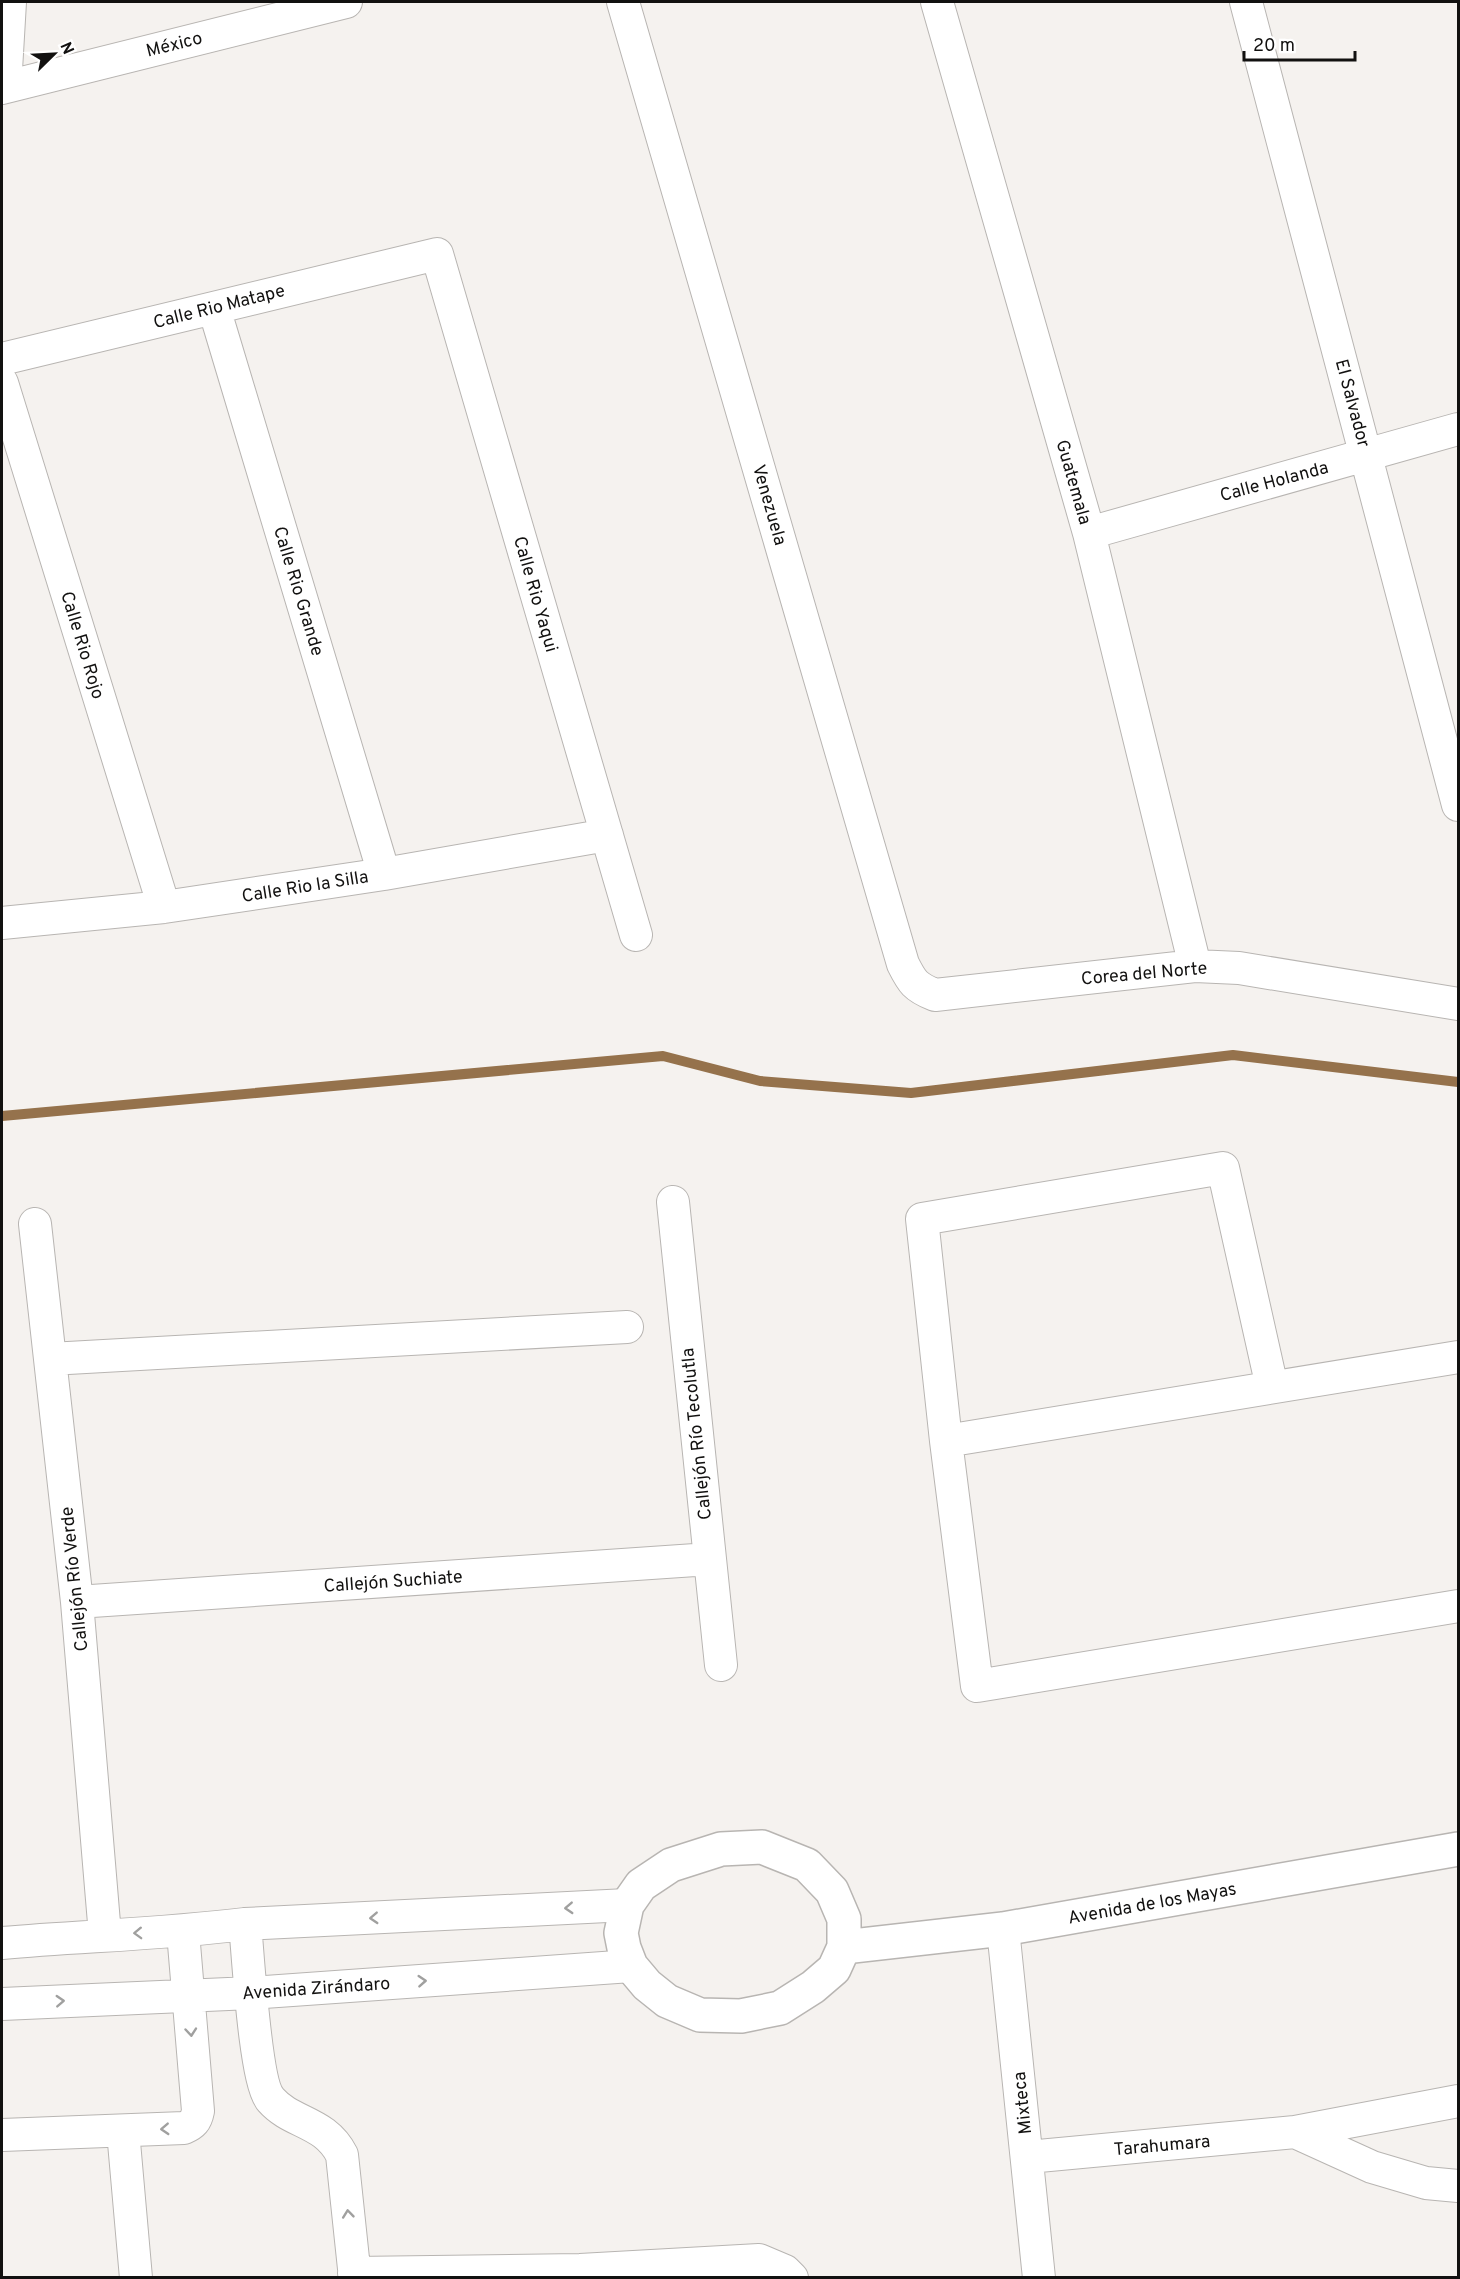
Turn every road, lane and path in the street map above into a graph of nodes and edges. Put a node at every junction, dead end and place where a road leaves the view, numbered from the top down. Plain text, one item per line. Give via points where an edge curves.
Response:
1 (10, 2) edge
2 (346, 2) edge
3 (623, 2) edge
4 (937, 2) edge
5 (1246, 2) edge
6 (290, 8) edge
7 (3, 87) edge
8 (437, 254) joint
9 (213, 308) junction
10 (2, 359) edge
11 (2, 383) edge
12 (1458, 429) edge
13 (1367, 455) junction
14 (1089, 533) junction
15 (1458, 805) edge
16 (607, 835) junction
17 (384, 874) junction
18 (164, 907) junction
19 (2, 923) edge
20 (636, 935) dead end
21 (1195, 966) junction
22 (935, 995) joint
23 (1458, 1004) edge
24 (673, 1202) dead end
25 (35, 1224) dead end
26 (627, 1327) dead end
27 (1458, 1357) edge
28 (50, 1359) junction
29 (1272, 1388) junction
30 (946, 1441) junction
31 (710, 1559) junction
32 (77, 1602) junction
33 (1458, 1605) edge
34 (721, 1665) dead end
35 (1458, 1850) edge
36 (627, 1905) junction
37 (245, 1924) junction
38 (1003, 1929) junction
39 (183, 1932) junction
40 (105, 1935) junction
41 (2, 1943) edge
42 (844, 1947) junction
43 (631, 1966) junction
44 (251, 1993) junction
45 (188, 1996) junction
46 (2, 2004) edge
47 (1458, 2102) edge
48 (123, 2131) junction
49 (1295, 2132) junction
50 (2, 2135) edge
51 (1028, 2157) junction
52 (1458, 2186) edge
53 (581, 2274) edge
54 (354, 2275) edge
55 (136, 2277) edge
56 (792, 2277) edge
57 (1039, 2277) edge

1 - 7 street
2 - 6 street, México
3 - 22 street, Venezuela via 903,964 918,988
4 - 14 street, Guatemala
5 - 13 street, El Salvador
6 - 7 street, México
8 - 9 street, Calle Rio Matape
8 - 16 street, Calle Rio Yaqui
9 - 10 street, Calle Rio Matape
9 - 17 street, Calle Rio Grande
11 - 18 street, Calle Rio Rojo
12 - 13 street, Calle Holanda
13 - 14 street, Calle Holanda
13 - 15 street, El Salvador
14 - 21 street, Guatemala
16 - 17 street, Calle Rio la Silla
16 - 20 street, Calle Rio Yaqui
17 - 18 street, Calle Rio la Silla
18 - 19 street, Calle Rio la Silla
21 - 22 street, Corea del Norte
21 - 23 street, Corea del Norte via 1239,968
24 - 31 street, Callejón Río Tecolutla
25 - 28 street, Callejón Río Verde
26 - 28 street
27 - 29 street
28 - 32 street, Callejón Río Verde
29 - 30 street
29 - 30 street via 1223,1168 922,1219
30 - 33 street via 977,1686
31 - 32 street, Callejón Suchiate
31 - 34 street, Callejón Río Tecolutla
32 - 40 street, Callejón Río Verde
35 - 38 street, Avenida de los Mayas
36 -> 37 street
36 - 42 street via 641,1886 671,1865 721,1849 762,1847 807,1864 832,1891 844,1919
36 - 43 street via 621,1933
37 - 39 street
37 - 44 street
38 - 42 street, Avenida de los Mayas
38 - 51 street, Mixteca
39 -> 40 street
39 - 45 street
40 - 41 street
42 - 43 street via 834,1969 813,1987 780,2008 741,2016 700,2015 667,2001
44 -> 43 street, Avenida Zirándaro
44 - 45 street, Avenida Zirándaro
54 -> 44 street via 342,2155 327,2134 274,2104 265,2092
46 -> 45 street, Avenida Zirándaro
45 -> 48 street via 196,2119 184,2128
47 - 49 street, Tarahumara
48 - 50 street
48 - 55 street
49 - 51 street, Tarahumara
49 - 52 street, Tarahumara via 1372,2167 1426,2183
51 - 57 street, Mixteca
53 - 54 street
53 - 56 street via 759,2260

